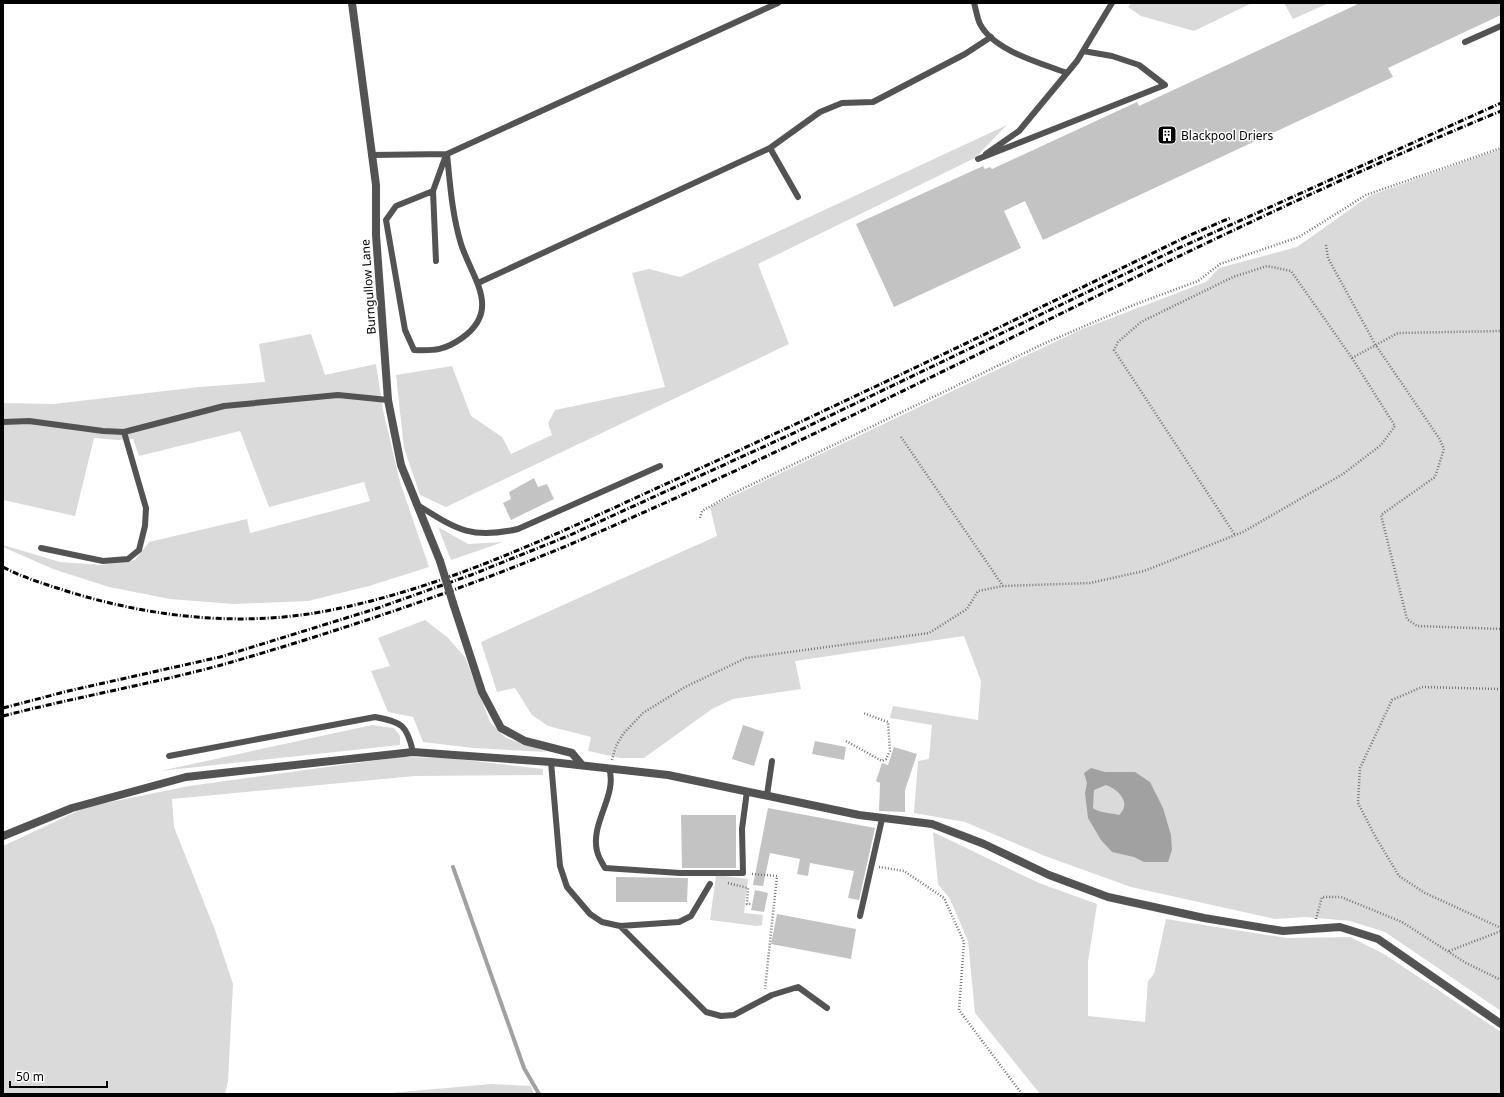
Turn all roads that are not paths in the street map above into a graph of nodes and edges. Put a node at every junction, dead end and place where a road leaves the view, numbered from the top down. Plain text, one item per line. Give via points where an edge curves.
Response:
1 (352, 3) edge
2 (778, 3) edge
3 (974, 3) edge
4 (1112, 3) edge
5 (1501, 26) edge
6 (991, 37) junction
7 (1464, 42) dead end
8 (1083, 51) junction
9 (1067, 73) junction
10 (770, 148) junction
11 (447, 154) junction
12 (371, 155) junction
13 (433, 191) junction
14 (798, 197) dead end
15 (436, 261) dead end
16 (478, 283) junction
17 (388, 400) junction
18 (3, 422) edge
19 (124, 432) junction
20 (660, 466) dead end
21 (416, 504) junction
22 (41, 548) dead end
23 (413, 752) junction
24 (169, 756) dead end
25 (772, 761) dead end
26 (551, 762) junction
27 (582, 765) junction
28 (609, 768) junction
29 (747, 791) junction
30 (767, 795) junction
31 (882, 819) junction
32 (3, 836) edge
33 (710, 884) road end
34 (860, 916) dead end
35 (620, 926) junction
36 (827, 1008) dead end
37 (1501, 1024) edge

1 - 12 street, Burngullow Lane
2 - 11 lane
3 - 6 lane via 980,24
4 - 8 lane
5 - 7 lane
6 - 9 lane via 1014,53
6 - 10 lane via 965,54 873,102 842,103 820,112
8 - 9 lane
8 - 9 lane via 1112,56 1139,65 1165,85 978,159 1018,131
10 - 14 lane
10 - 16 lane
11 - 12 lane
11 - 13 lane
11 - 16 lane via 454,215 461,244
12 - 17 street, Burngullow Lane via 376,185 376,235
13 - 15 lane
13 - 16 lane via 396,206 386,220 405,330 414,350 449,348 470,333 481,320 482,299
17 - 19 lane via 338,395 224,406
17 - 21 street, Burngullow Lane via 401,465
18 - 19 lane via 29,421
19 - 22 lane via 146,508 139,550 128,559 103,561
20 - 21 lane via 518,529 495,534 470,533
21 - 27 street, Burngullow Lane, bridge via 440,561 482,692 501,728 525,741 572,753
23 - 24 lane via 404,726 392,720 375,717
23 - 26 street
23 - 32 street via 186,777 72,808
25 - 30 lane
26 - 27 street
26 - 35 lane via 560,866 567,887 590,914 602,922
27 - 28 street
28 - 29 street via 668,775
28 - 29 lane via 612,777 597,831 597,850 605,868 680,873 743,873 742,829
29 - 30 street
30 - 31 street
31 - 34 lane
31 - 37 street via 932,824 984,844 1049,875 1108,897 1204,918 1283,931 1340,927 1378,939
33 - 35 lane via 691,916 679,922
35 - 36 lane via 706,1012 721,1016 734,1015 798,987

